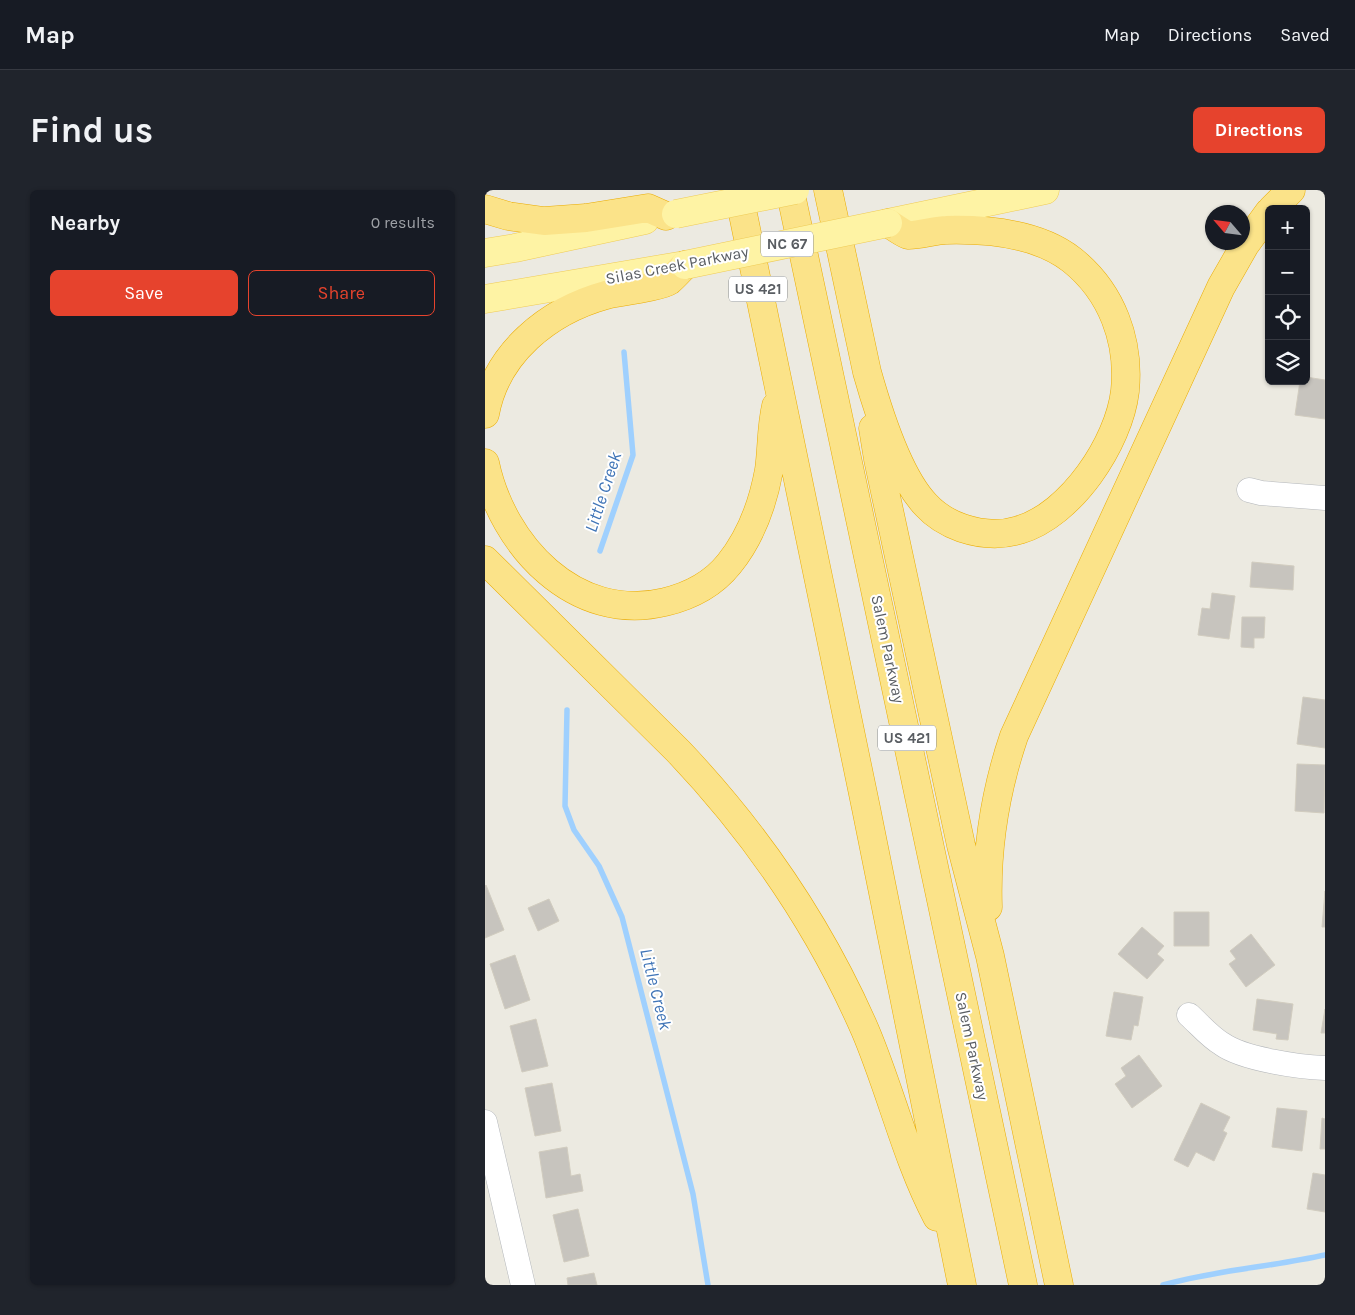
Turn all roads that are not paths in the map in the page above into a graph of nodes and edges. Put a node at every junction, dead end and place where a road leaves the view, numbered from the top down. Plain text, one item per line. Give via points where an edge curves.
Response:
1 (738, 190) edge
2 (790, 190) edge
3 (795, 190) edge
4 (828, 190) edge
5 (1045, 190) edge
6 (1291, 190) edge
7 (1276, 205) edge
8 (485, 209) edge
9 (671, 215) junction
10 (1265, 218) edge
11 (888, 223) junction
12 (485, 253) edge
13 (685, 265) junction
14 (485, 299) edge
15 (867, 372) junction
16 (779, 388) junction
17 (485, 414) edge
18 (485, 463) edge
19 (1249, 490) dead end
20 (1325, 498) edge
21 (485, 560) edge
22 (990, 956) junction
23 (1189, 1015) dead end
24 (1325, 1068) edge
25 (485, 1122) edge
26 (494, 1208) edge
27 (954, 1249) junction
28 (523, 1285) edge
29 (962, 1285) edge
30 (1023, 1285) edge
31 (1059, 1285) edge

1 - 16 highway, US 421
2 - 30 highway, Salem Parkway / US 421
3 - 9 main road, bridge
4 - 15 highway
5 - 11 main road, Silas Creek Parkway / NC 67
6 - 7 highway
8 - 9 highway via 544,221 648,208
9 - 12 main road
10 - 22 highway via 1221,287 1014,736 999,785 990,837
11 - 13 main road, Silas Creek Parkway / NC 67, bridge
11 - 15 highway via 908,235 944,230 1009,235 1040,242 1071,259 1097,286 1116,319 1125,355 1124,393 1104,450 1067,500 1050,514 1020,530 986,534 954,525 926,506 915,492 887,434
13 - 14 main road, Silas Creek Parkway / NC 67
13 - 17 highway via 668,282 589,301 537,330 501,371 492,388
15 - 22 highway via 880,469 961,845
16 - 18 highway via 769,469 749,532 718,576 697,591 656,605 616,605 576,592 559,581 526,550 512,530 499,509
16 - 27 highway, US 421
19 - 20 street
21 - 27 highway via 696,770 766,856 846,987 884,1077 923,1188
22 - 31 highway
23 - 24 street via 1222,1045 1239,1052 1269,1061
25 - 26 street
26 - 28 street
27 - 29 highway, US 421

